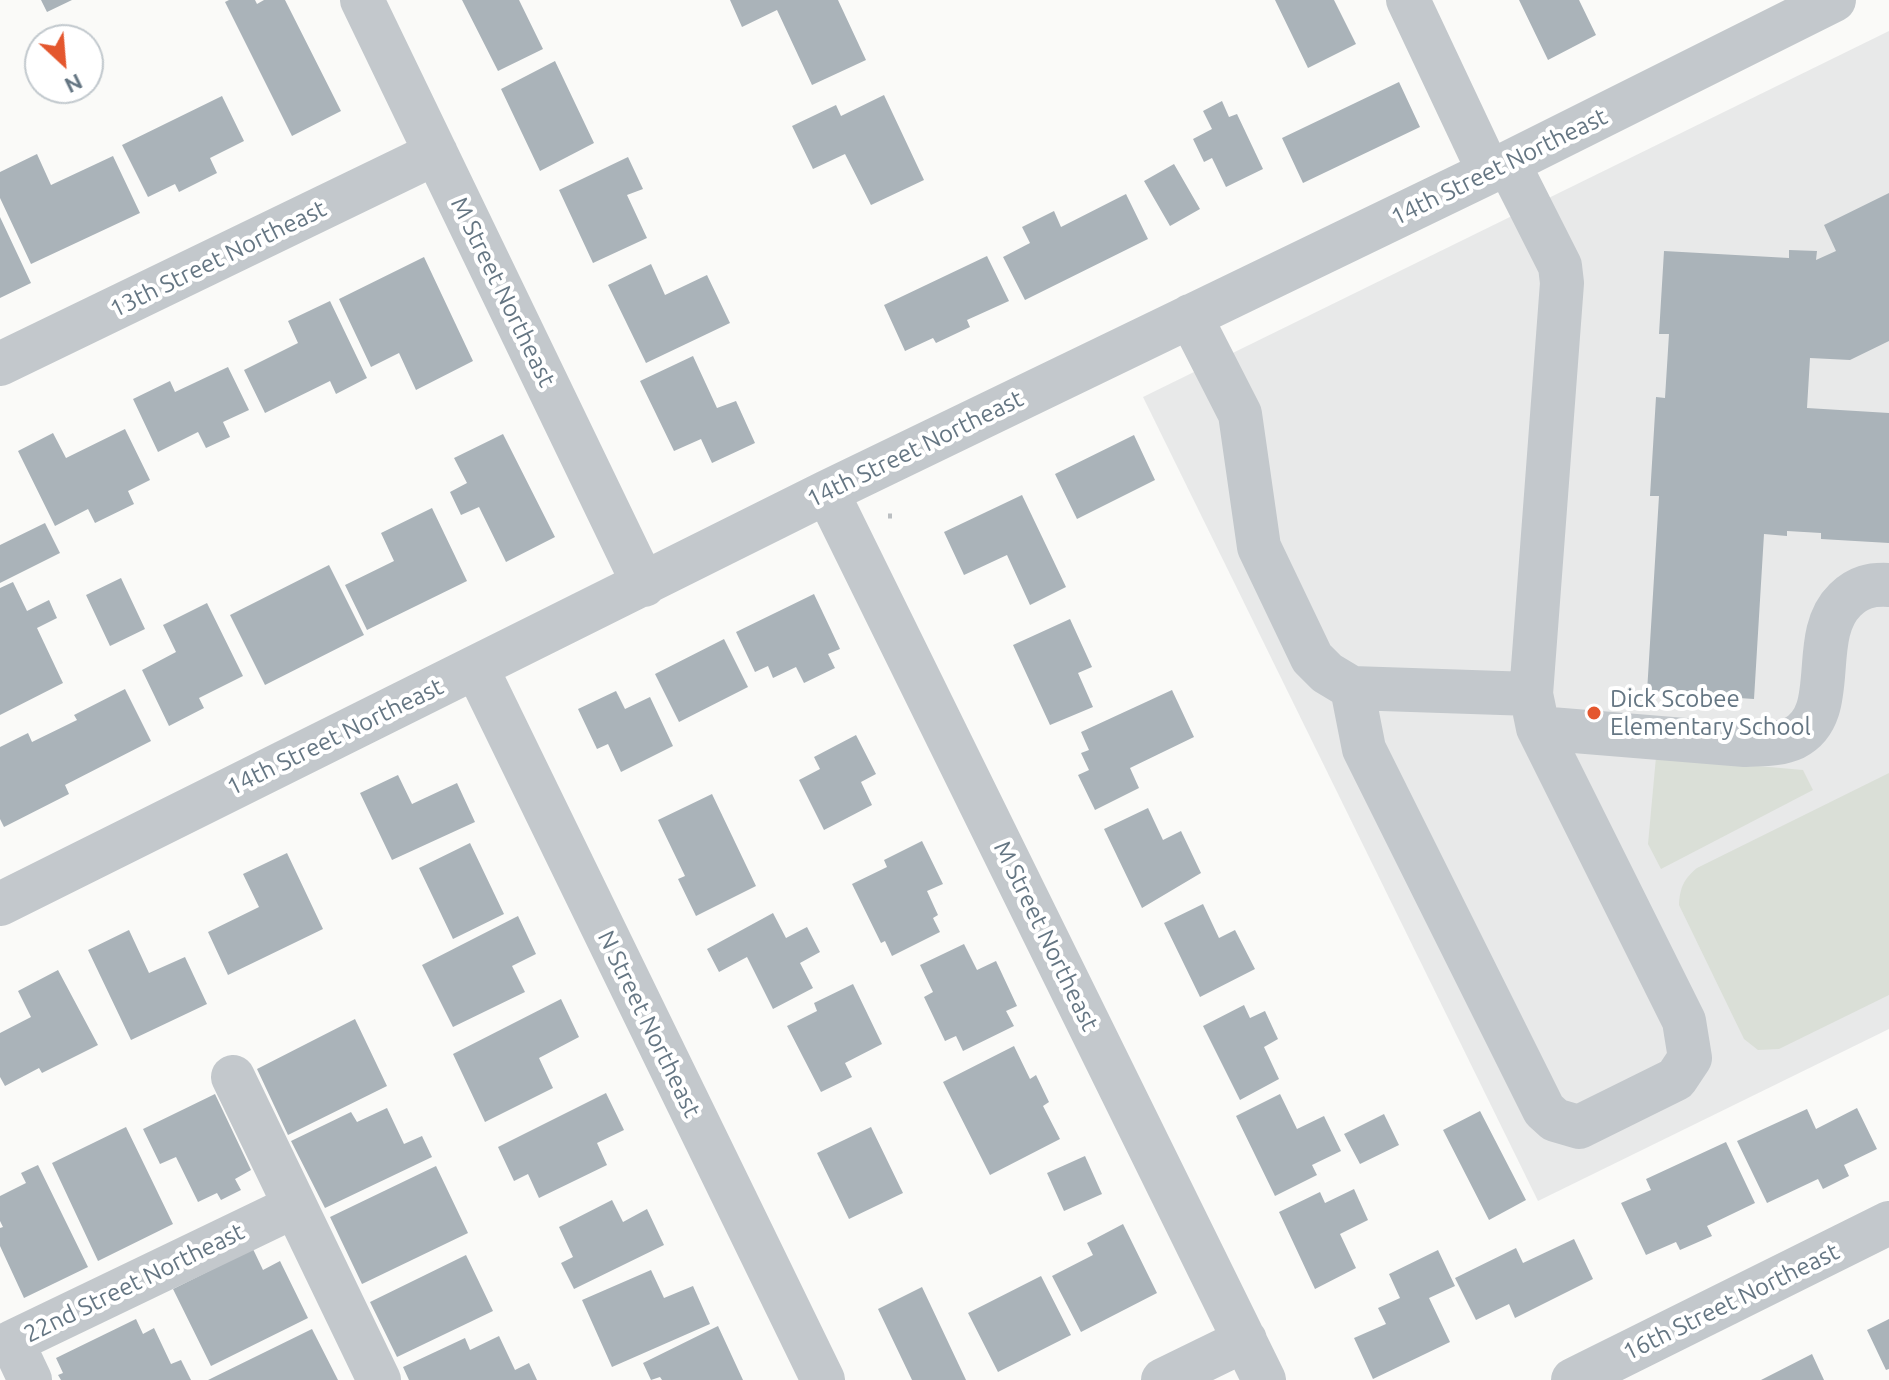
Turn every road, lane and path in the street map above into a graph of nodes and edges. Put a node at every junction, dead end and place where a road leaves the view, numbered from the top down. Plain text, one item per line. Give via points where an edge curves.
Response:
1 (362, 0) edge
2 (1408, 0) edge
3 (1834, 0) edge
4 (436, 153) junction
5 (1498, 168) junction
6 (1190, 316) junction
7 (0, 364) edge
8 (827, 492) junction
9 (888, 516) dead end
10 (896, 516) dead end
11 (644, 585) junction
12 (1889, 585) edge
13 (476, 667) junction
14 (1352, 688) junction
15 (1534, 711) junction
16 (0, 904) edge
17 (233, 1077) dead end
18 (295, 1206) junction
19 (1889, 1223) edge
20 (1245, 1340) junction
21 (30, 1380) edge
22 (379, 1380) edge
23 (823, 1380) edge
24 (1163, 1380) edge
25 (1264, 1380) edge
26 (1573, 1380) edge

1 - 4 street, M Street Northeast
2 - 5 street
3 - 5 street, 14th Street Northeast
4 - 7 street, 13th Street Northeast
4 - 11 street, M Street Northeast
5 - 6 street, 14th Street Northeast
5 - 15 street via 1560,266 1562,283
6 - 8 street, 14th Street Northeast
6 - 14 street via 1240,414 1259,547 1312,658
8 - 11 street, 14th Street Northeast
8 - 20 street, M Street Northeast
9 - 10 path
11 - 13 street, 14th Street Northeast
12 - 15 street via 1873,584 1840,604 1825,635 1820,708 1795,738 1745,745
13 - 16 street, 14th Street Northeast
13 - 23 street, N Street Northeast
14 - 15 street
14 - 15 street via 1364,749 1544,1110 1555,1120 1579,1127 1676,1079 1690,1058 1689,1042 1684,1021
17 - 18 street
18 - 21 street, 22nd Street Northeast via 12,1342
18 - 22 street
19 - 26 street, 16th Street Northeast
20 - 24 street
20 - 25 street, M Street Northeast

